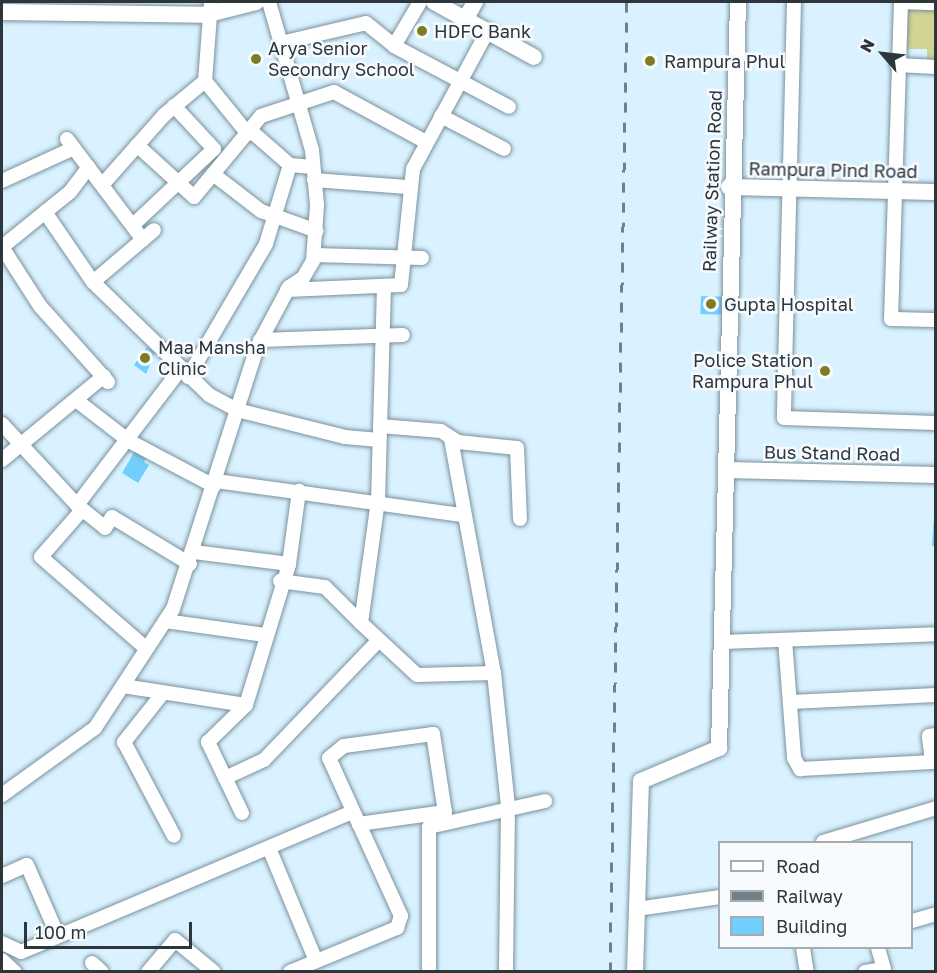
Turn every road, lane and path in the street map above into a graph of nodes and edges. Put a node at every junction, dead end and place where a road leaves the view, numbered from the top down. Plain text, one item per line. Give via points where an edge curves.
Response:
1 (256, 2) edge
2 (269, 2) edge
3 (420, 2) edge
4 (434, 2) edge
5 (475, 2) edge
6 (729, 2) edge
7 (738, 2) edge
8 (794, 2) edge
9 (901, 2) edge
10 (936, 3) edge
11 (63, 7) edge
12 (211, 8) edge
13 (2, 12) edge
14 (465, 20) junction
15 (487, 32) junction
16 (281, 43) junction
17 (394, 46) junction
18 (534, 57) dead end
19 (897, 65) junction
20 (936, 66) edge
21 (205, 81) junction
22 (460, 81) junction
23 (300, 103) junction
24 (174, 105) junction
25 (509, 107) dead end
26 (441, 116) junction
27 (249, 133) junction
28 (426, 142) junction
29 (137, 146) junction
30 (504, 149) dead end
31 (290, 165) junction
32 (89, 167) junction
33 (213, 174) junction
34 (314, 174) junction
35 (2, 181) edge
36 (179, 182) junction
37 (103, 184) junction
38 (726, 186) junction
39 (408, 187) junction
40 (789, 188) junction
41 (891, 191) junction
42 (936, 192) edge
43 (45, 212) junction
44 (277, 218) junction
45 (133, 225) junction
46 (154, 230) dead end
47 (317, 231) junction
48 (142, 240) junction
49 (2, 247) edge
50 (314, 255) junction
51 (401, 258) junction
52 (422, 258) dead end
53 (93, 282) junction
54 (384, 286) junction
55 (287, 290) junction
56 (936, 320) edge
57 (403, 335) dead end
58 (382, 336) junction
59 (260, 340) junction
60 (184, 374) junction
61 (76, 400) junction
62 (237, 411) junction
63 (936, 423) edge
64 (2, 424) edge
65 (380, 433) junction
66 (451, 439) junction
67 (129, 441) junction
68 (20, 446) junction
69 (2, 460) edge
70 (728, 470) junction
71 (936, 474) edge
72 (215, 484) junction
73 (299, 491) junction
74 (378, 501) junction
75 (80, 508) junction
76 (461, 514) junction
77 (520, 519) dead end
78 (192, 558) junction
79 (289, 564) junction
80 (280, 581) junction
81 (165, 621) junction
82 (360, 623) junction
83 (936, 634) edge
84 (266, 635) junction
85 (379, 640) junction
86 (785, 640) junction
87 (722, 642) junction
88 (147, 649) junction
89 (494, 673) junction
90 (123, 686) junction
91 (163, 693) junction
92 (936, 695) edge
93 (791, 702) junction
94 (246, 705) junction
95 (936, 735) edge
96 (225, 778) junction
97 (2, 795) edge
98 (545, 801) dead end
99 (508, 806) junction
100 (936, 808) edge
101 (242, 813) dead end
102 (356, 818) junction
103 (174, 836) dead end
104 (864, 836) edge
105 (835, 841) edge
106 (269, 848) junction
107 (2, 876) edge
108 (718, 897) edge
109 (637, 909) junction
110 (936, 914) edge
111 (913, 921) edge
112 (58, 936) junction
113 (2, 943) edge
114 (803, 949) edge
115 (878, 949) edge
116 (2, 960) edge
117 (316, 961) junction
118 (15, 972) edge
119 (148, 972) edge
120 (214, 972) edge
121 (290, 972) edge
122 (429, 972) edge
123 (506, 972) edge
124 (635, 972) edge
125 (807, 972) edge
126 (865, 972) edge

1 - 12 street
2 - 16 street
3 - 17 street
4 - 14 street
5 - 14 street
6 - 38 street
7 - 38 street, Railway Station Road
8 - 40 street
9 - 10 street
9 - 19 street
11 - 12 street
11 - 13 street
12 - 21 street
14 - 15 street
15 - 18 street
15 - 22 street
16 - 17 street via 366,23
16 - 23 street
17 - 22 street
19 - 20 street
19 - 41 street
21 - 24 street
21 - 27 street
22 - 25 street
22 - 26 street
23 - 27 street via 261,117
23 - 28 street via 334,92
23 - 34 street
24 - 29 street
24 - 36 street via 214,149
26 - 28 street
26 - 30 street
27 - 31 street
27 - 33 street
28 - 39 street
29 - 36 street
29 - 37 street
31 - 34 street
31 - 44 street
32 - 35 street via 69,144
32 - 37 street
32 - 43 street
33 - 36 street via 194,197
33 - 44 street via 247,203
34 - 39 street
34 - 47 street
36 - 45 street
37 - 45 street
38 - 40 street, Rampura Pind Road
38 - 70 street, Railway Station Road
39 - 51 street
40 - 41 street, Rampura Pind Road
40 - 63 street via 784,418
41 - 42 street, Rampura Pind Road
41 - 56 street via 891,319
43 - 49 street
43 - 53 street
44 - 47 street
44 - 60 street
45 - 48 street
46 - 48 street
47 - 50 street
48 - 53 street
49 - 61 street via 40,306 106,379
50 - 51 street
50 - 55 street via 303,278
51 - 52 street
51 - 54 street via 401,285
53 - 60 street
54 - 55 street
54 - 58 street
55 - 59 street
57 - 58 street
58 - 59 street
58 - 65 street
59 - 62 street
60 - 62 street
60 - 67 street
61 - 67 street
61 - 68 street
62 - 65 street via 345,437
62 - 72 street
64 - 68 street
65 - 66 street via 441,431
65 - 74 street
66 - 76 street
66 - 77 street via 517,448
67 - 72 street
67 - 75 street
68 - 69 street
68 - 75 street
70 - 71 street, Bus Stand Road
70 - 87 street, Railway Station Road
72 - 73 street
72 - 78 street
73 - 74 street
73 - 79 street
74 - 76 street
74 - 82 street
75 - 78 street via 105,528 111,517
75 - 88 street via 41,557
76 - 89 street
78 - 79 street
78 - 81 street
79 - 80 street
80 - 82 street via 325,587
80 - 84 street
81 - 84 street
81 - 88 street
82 - 85 street
83 - 86 street
84 - 94 street
85 - 89 street via 417,675
85 - 96 street via 264,760
86 - 87 street
86 - 93 street
87 - 109 street, Railway Station Road via 719,748 641,781
88 - 90 street
89 - 99 street
90 - 91 street
90 - 97 street via 95,728
91 - 94 street
91 - 103 street via 124,742
92 - 93 street
93 - 95 street via 794,758 800,769 932,762 929,736
94 - 96 street via 208,742
96 - 101 street
98 - 99 street
99 - 122 street via 429,826
99 - 123 street
100 - 104 street
102 - 102 street via 329,758 344,746 433,734 445,812
102 - 106 street
102 - 117 street via 400,916 397,928
104 - 105 street
106 - 112 street
106 - 117 street
107 - 112 street via 27,865
108 - 109 street
109 - 124 street
110 - 111 street
112 - 113 street via 21,952
114 - 125 street
115 - 126 street via 884,969
116 - 118 street
117 - 121 street
119 - 120 street via 175,940

